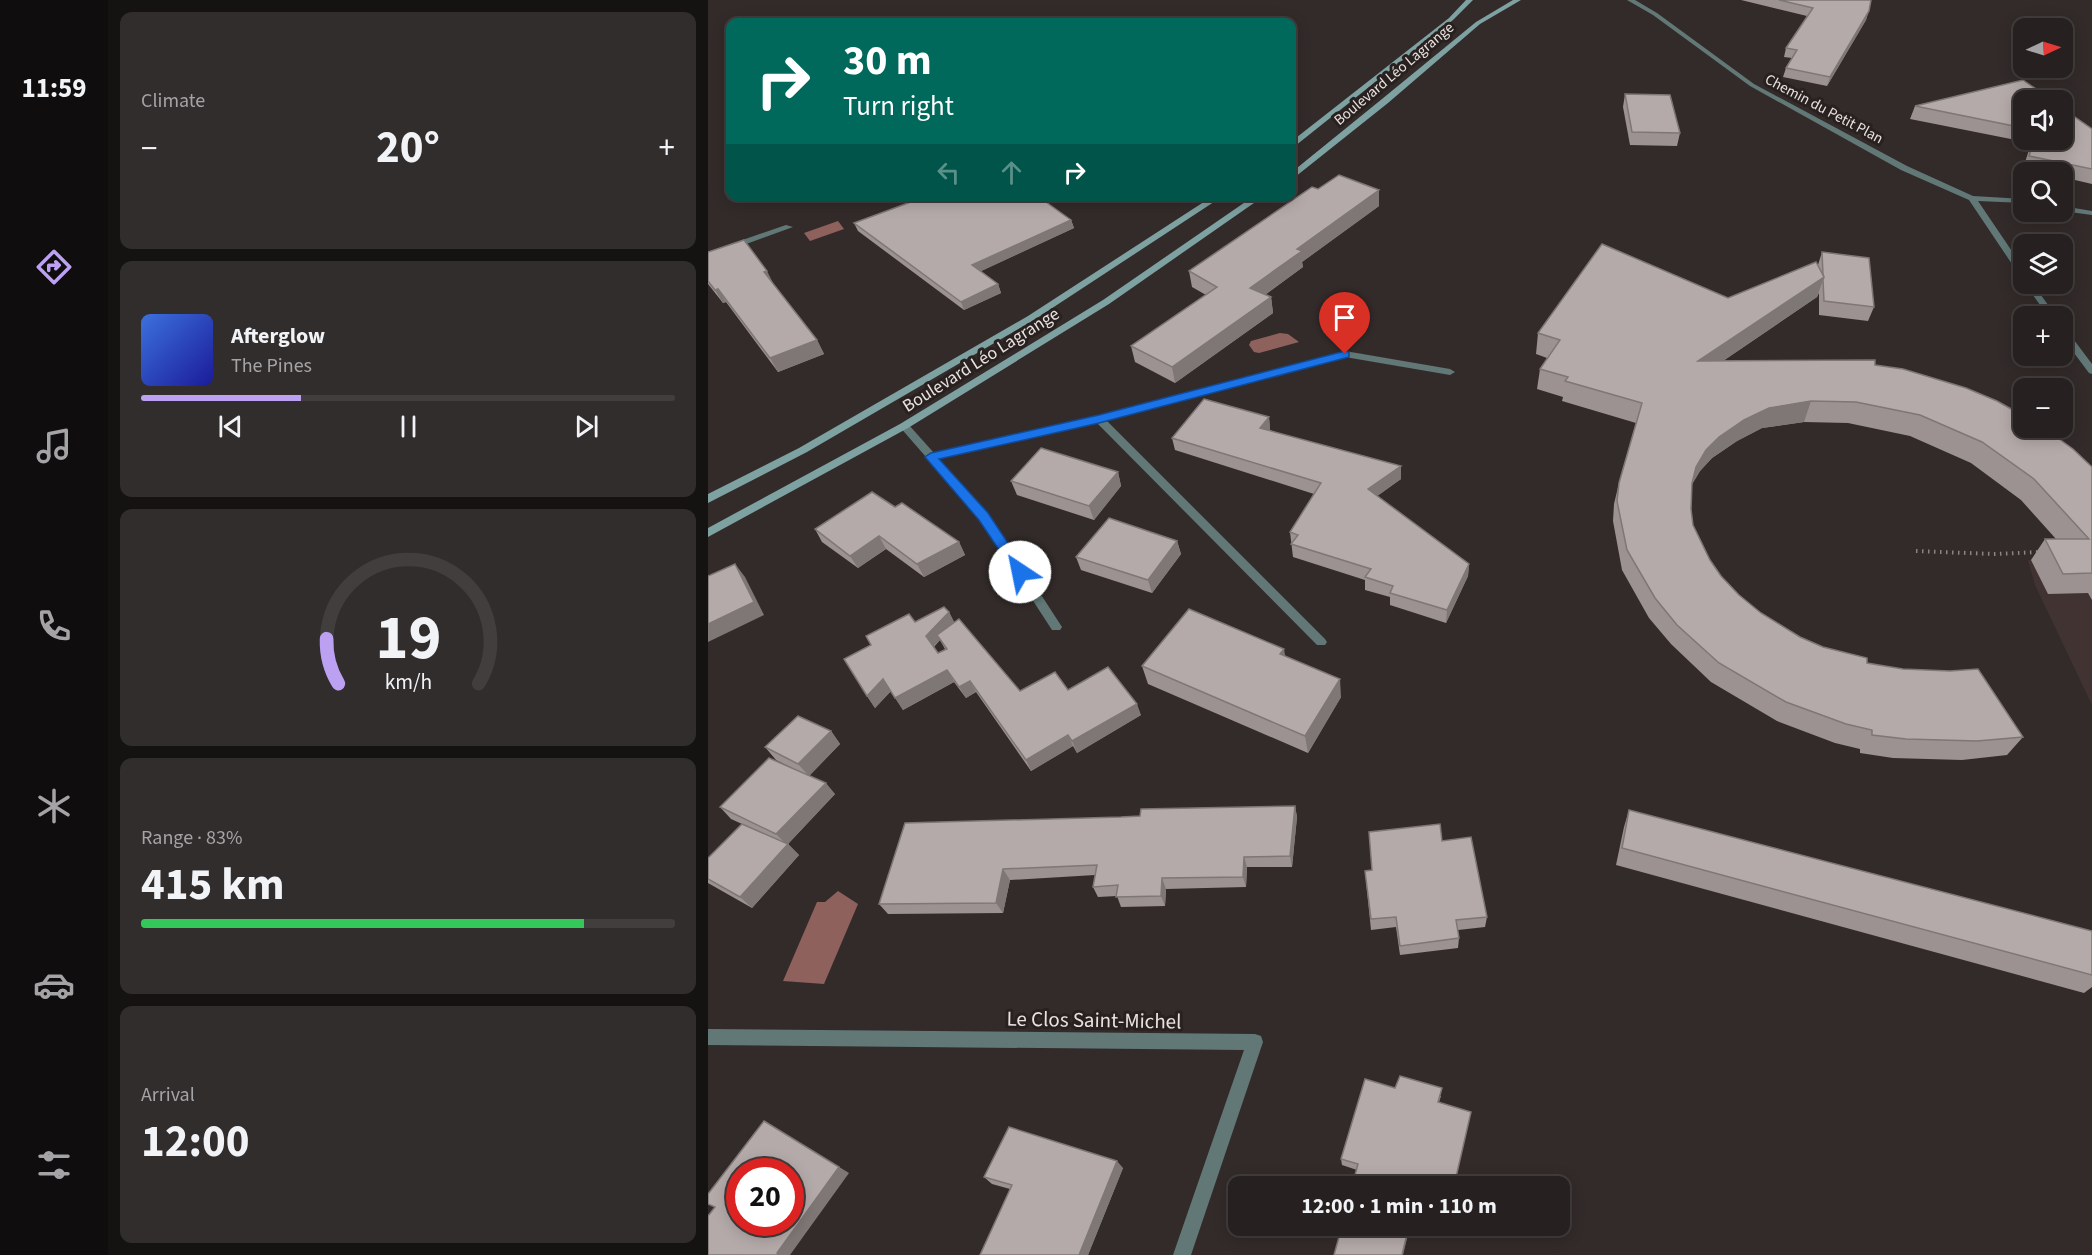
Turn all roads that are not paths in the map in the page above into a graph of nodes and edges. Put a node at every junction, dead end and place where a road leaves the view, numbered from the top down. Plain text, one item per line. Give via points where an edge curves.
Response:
1 (1470, 0) edge
2 (1518, 0) edge
3 (1630, 0) edge
4 (1296, 141) edge
5 (1296, 172) edge
6 (1972, 198) junction
7 (2013, 200) edge
8 (1211, 201) edge
9 (1253, 201) edge
10 (2073, 210) edge
11 (2092, 213) edge
12 (789, 227) dead end
13 (708, 255) edge
14 (2013, 260) edge
15 (2073, 345) edge
16 (2092, 371) edge
17 (1450, 372) dead end
18 (1099, 419) junction
19 (904, 426) junction
20 (931, 457) junction
21 (708, 499) edge
22 (708, 533) edge
23 (1056, 627) dead end
24 (1321, 642) dead end
25 (708, 1037) edge
26 (1182, 1255) edge

1 - 4 main road, Boulevard Léo Lagrange via 1451,20
2 - 5 main road, Boulevard Léo Lagrange via 1478,23
3 - 6 street, Chemin du Petit Plan via 1752,86 1904,168
6 - 7 street, Chemin du Petit Plan
6 - 14 street
8 - 21 main road, Boulevard Léo Lagrange via 1023,323 803,450
9 - 19 main road, Boulevard Léo Lagrange via 1106,302
10 - 11 street
12 - 13 street
15 - 16 street
17 - 18 street via 1345,354
18 - 20 street
18 - 24 street
19 - 20 street
19 - 22 main road, Boulevard Léo Lagrange
20 - 23 street via 984,516
25 - 26 street, Le Clos Saint-Michel via 1255,1042

